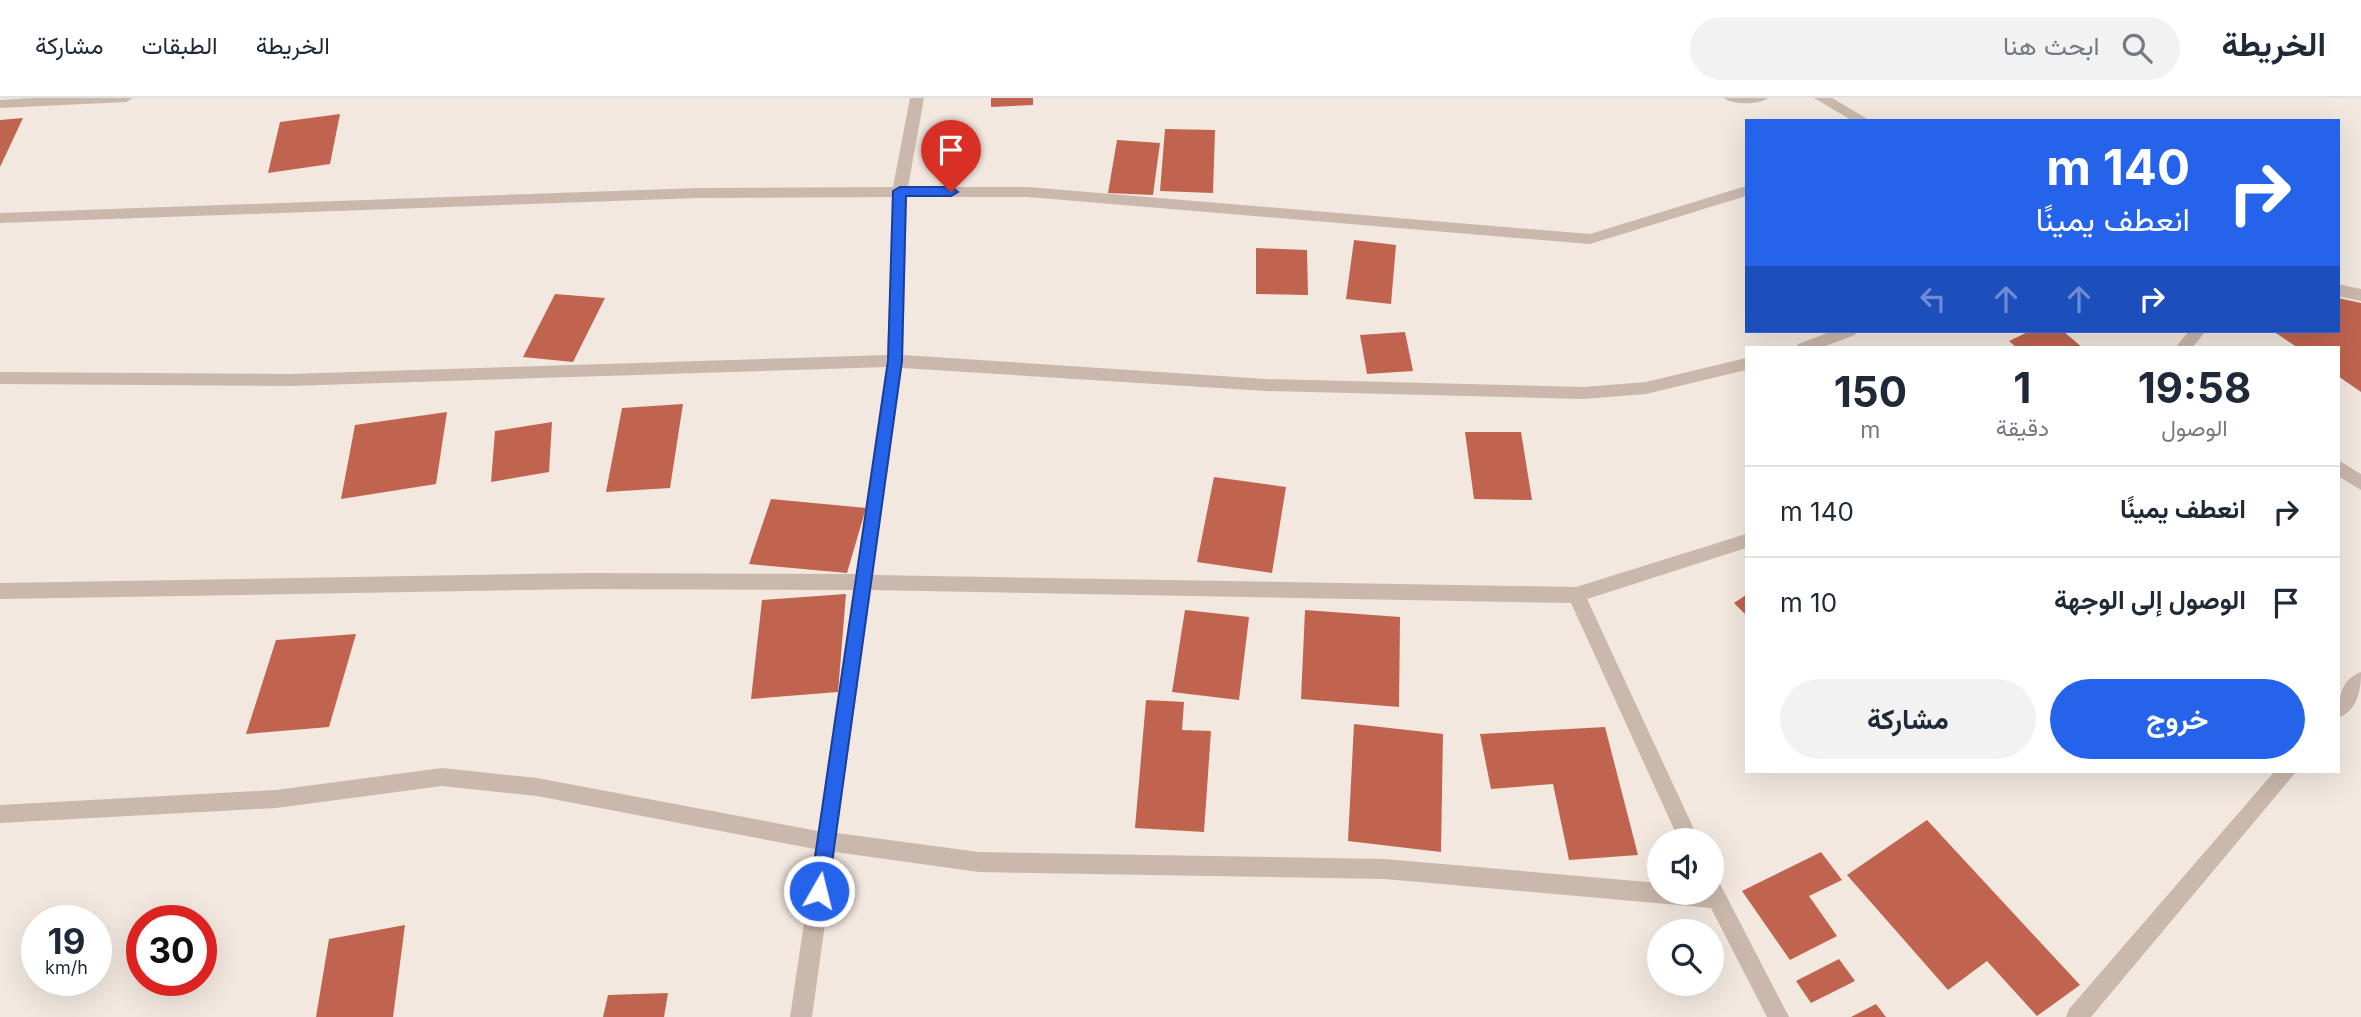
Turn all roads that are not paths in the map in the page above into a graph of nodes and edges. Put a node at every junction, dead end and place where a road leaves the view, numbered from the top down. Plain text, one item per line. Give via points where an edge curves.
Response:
1 (126, 98) edge
2 (917, 98) edge
3 (1731, 98) edge
4 (1761, 98) edge
5 (1821, 98) edge
6 (0, 104) edge
7 (1860, 119) edge
8 (900, 191) junction
9 (1745, 191) edge
10 (0, 218) edge
11 (2340, 290) edge
12 (2361, 295) edge
13 (1844, 333) edge
14 (1809, 346) edge
15 (895, 361) junction
16 (1745, 364) edge
17 (0, 378) edge
18 (2340, 468) edge
19 (2361, 483) edge
20 (1745, 541) edge
21 (865, 582) junction
22 (0, 591) edge
23 (1576, 596) junction
24 (2361, 680) edge
25 (2340, 706) edge
26 (2285, 773) edge
27 (0, 814) edge
28 (1683, 828) edge
29 (826, 841) junction
30 (1647, 888) edge
31 (1720, 905) edge
32 (801, 1017) edge
33 (1778, 1017) edge
34 (2077, 1017) edge

1 - 6 street
2 - 8 street
3 - 4 street
5 - 7 street
8 - 9 street via 1028,192 1590,239
8 - 10 street via 698,193
8 - 15 street
11 - 12 street
13 - 14 street
15 - 16 street via 1266,385 1523,393 1646,388
15 - 17 street via 290,380
15 - 21 street
18 - 19 street
20 - 23 street
21 - 22 street via 586,581
21 - 23 street
21 - 29 street
23 - 28 street
24 - 25 street
26 - 34 street
27 - 29 street via 276,799 442,777 537,787
29 - 30 street via 979,862 1385,869
29 - 32 street
31 - 33 street

